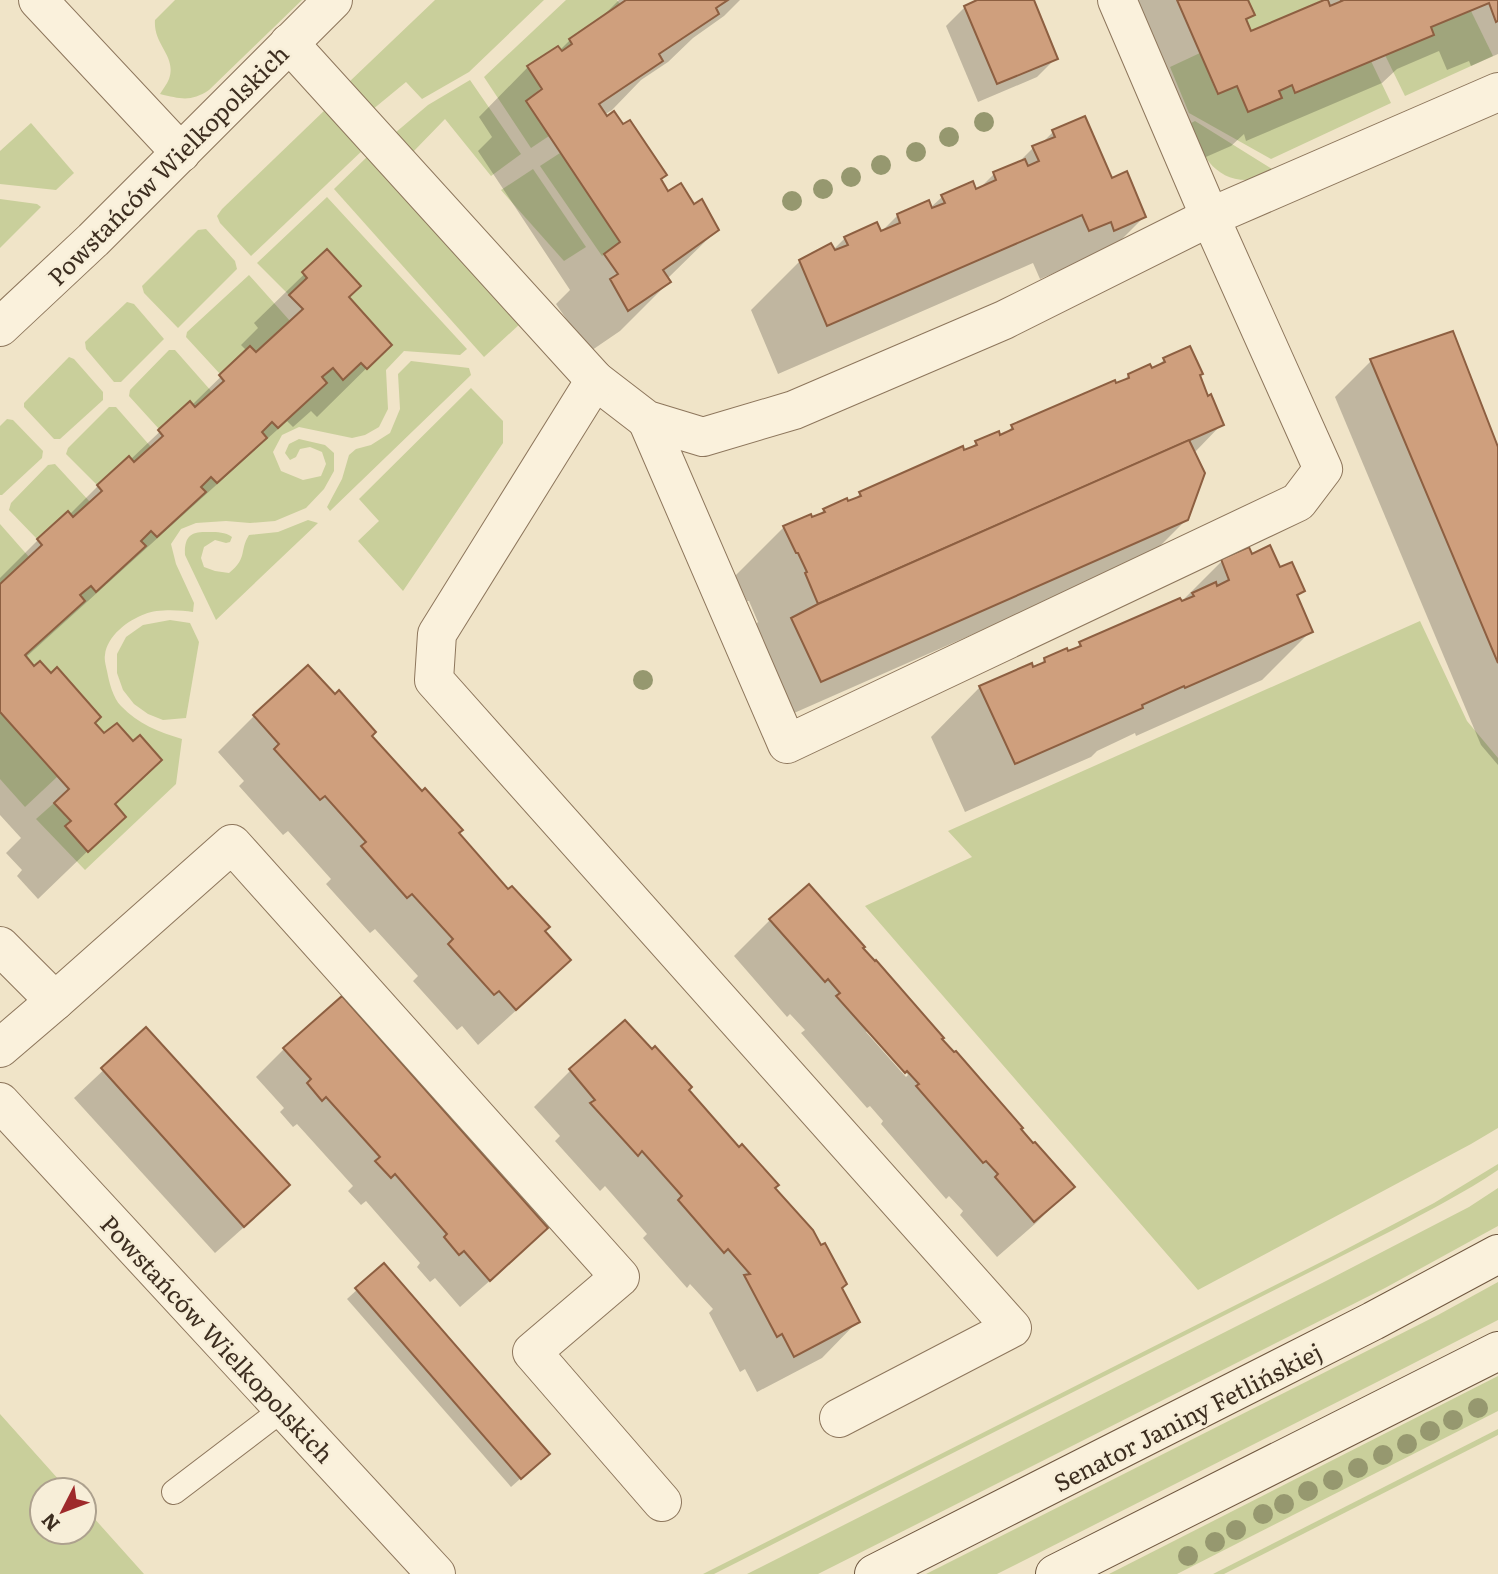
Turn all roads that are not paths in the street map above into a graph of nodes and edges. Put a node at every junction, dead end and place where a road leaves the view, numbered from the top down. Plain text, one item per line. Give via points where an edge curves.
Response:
1 (38, 0) edge
2 (333, 0) edge
3 (1117, 0) edge
4 (289, 43) junction
5 (1498, 92) edge
6 (181, 153) junction
7 (1210, 216) junction
8 (0, 327) edge
9 (595, 380) junction
10 (647, 420) junction
11 (0, 946) edge
12 (55, 1001) junction
13 (0, 1048) edge
14 (0, 1102) edge
15 (1498, 1254) edge
16 (1498, 1351) edge
17 (283, 1409) junction
18 (839, 1418) dead end
19 (174, 1492) dead end
20 (662, 1502) dead end
21 (436, 1574) edge
22 (874, 1574) edge
23 (1055, 1574) edge

1 - 6 street
2 - 4 street, Powstańców Wielkopolskich
3 - 7 street
4 - 6 street, Powstańców Wielkopolskich
4 - 9 street
5 - 7 street
6 - 8 street, Powstańców Wielkopolskich
7 - 10 street via 1004,320 794,410 703,437
7 - 10 street via 1323,469 1298,502 787,744
9 - 10 street
9 - 18 street via 437,634 434,680 1012,1328
11 - 12 street
12 - 13 street
12 - 20 street via 232,844 620,1278 532,1352
14 - 17 street, Powstańców Wielkopolskich
15 - 22 street, Senator Janiny Fetlińskiej
16 - 23 street
17 - 19 lane
17 - 21 street, Powstańców Wielkopolskich

